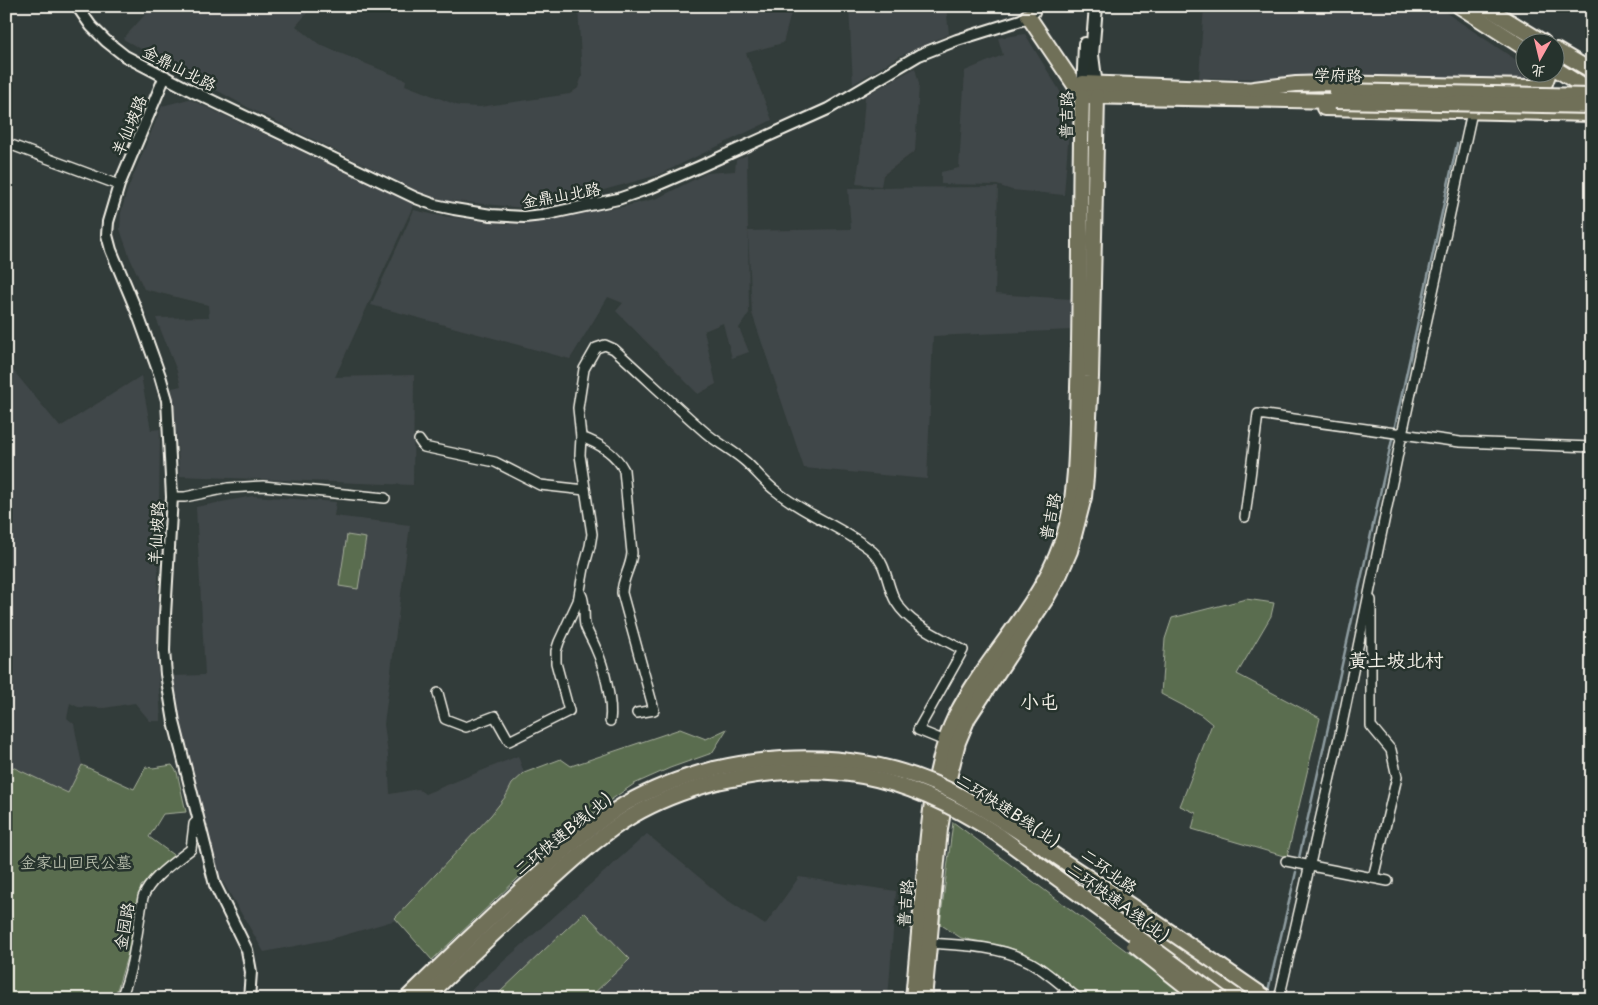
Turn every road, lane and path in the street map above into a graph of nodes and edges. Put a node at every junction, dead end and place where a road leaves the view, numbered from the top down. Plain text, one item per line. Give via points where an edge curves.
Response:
1 (77, 6) edge
2 (1088, 6) edge
3 (1096, 6) edge
4 (1459, 6) edge
5 (1484, 6) edge
6 (1031, 11) edge
7 (1527, 32) edge
8 (1516, 43) edge
9 (1566, 56) edge
10 (1592, 71) edge
11 (1566, 75) edge
12 (166, 76) junction
13 (1546, 82) edge
14 (1517, 87) junction
15 (1089, 89) junction
16 (1592, 92) edge
17 (1254, 94) junction
18 (1336, 96) junction
19 (1592, 96) edge
20 (1592, 106) edge
21 (1472, 112) junction
22 (1517, 113) junction
23 (1592, 114) edge
24 (6, 143) edge
25 (119, 185) junction
26 (1398, 433) junction
27 (581, 437) junction
28 (419, 440) dead end
29 (1592, 447) edge
30 (585, 490) junction
31 (172, 497) junction
32 (385, 498) dead end
33 (1245, 517) dead end
34 (1371, 590) dead end
35 (580, 592) junction
36 (1355, 660) junction
37 (1372, 660) junction
38 (438, 693) dead end
39 (637, 713) dead end
40 (610, 721) dead end
41 (945, 741) junction
42 (715, 775) junction
43 (943, 780) junction
44 (938, 807) junction
45 (198, 820) junction
46 (1001, 829) junction
47 (1286, 861) dead end
48 (1310, 866) junction
49 (1372, 878) junction
50 (1388, 880) dead end
51 (929, 943) junction
52 (1067, 990) junction
53 (120, 999) edge
54 (249, 999) edge
55 (406, 999) edge
56 (425, 999) edge
57 (913, 999) edge
58 (924, 999) edge
59 (1059, 999) edge
60 (1079, 999) edge
61 (1202, 999) edge
62 (1211, 999) edge
63 (1222, 999) edge
64 (1244, 999) edge
65 (1256, 999) edge
66 (1267, 999) edge
67 (1279, 999) edge

1 - 12 street, 金鼎山北路 via 106,41 125,56
2 - 15 main road, 普吉路
3 - 15 main road, 普吉路
4 - 8 main road
5 - 7 main road
6 - 12 street, 金鼎山北路 via 1021,20 918,55 828,109 650,188 618,199 524,217 467,211 416,198
6 - 15 main road
9 - 10 main road
11 - 16 main road
12 - 25 street, 羊仙坡路
13 - 14 main road via 1540,86
14 - 17 main road via 1319,83
14 - 22 main road via 1524,92 1526,101
15 - 17 main road, 学府路
15 - 41 main road, 普吉路 via 1074,476 1067,523 1059,550 1041,588 979,678 956,715
15 - 43 main road, 普吉路 via 1091,377 1086,477 1078,524 1070,551 1051,591 968,718
17 - 18 main road, 学府路
17 - 21 main road, 学府路 via 1327,108
18 - 19 main road, 学府路, bridge
18 - 20 main road, 学府路, bridge
21 - 22 main road, 学府路
21 - 26 street
22 - 23 main road, 学府路
24 - 25 street
25 - 31 street, 羊仙坡路 via 107,235 167,400
26 - 29 street via 1460,442
26 - 33 street via 1258,414
26 - 36 street
27 - 30 street
27 - 39 street via 600,445 624,470 632,553 622,594 654,710
27 - 41 street via 578,408 584,369 596,348 605,345 614,349 707,434 745,461 774,490 874,553 905,613 963,650 918,730
28 - 30 street via 424,447 495,462 540,485
30 - 35 street via 592,534
31 - 32 street via 263,486
31 - 45 street, 羊仙坡路 via 164,651 174,722
34 - 37 street
35 - 38 street via 556,651 556,663 569,711 509,741 495,716 466,727 445,719
35 - 40 street via 585,623 598,654 611,704
36 - 37 street
36 - 48 street
37 - 49 street via 1371,726 1391,750 1397,777
41 - 43 main road, 普吉路
42 - 46 main road, 二环快速B线(北), bridge via 750,762 786,758 864,762 928,781 966,799
42 - 55 main road, 二环快速B线(北) via 659,787 610,814 487,920
42 - 56 main road via 618,825 573,860
43 - 44 main road, 普吉路
43 - 65 main road, 二环北路 via 1022,828
44 - 51 main road, 普吉路
44 - 57 main road, 普吉路 via 929,820
44 - 62 main road via 1022,859
45 - 53 street, 金园路 via 194,824 192,849 156,878 143,897 131,962
45 - 54 street, 羊仙坡路 via 215,885 247,950 251,972
46 - 61 main road, bridge
46 - 63 main road, 二环快速A线(北), bridge
46 - 64 main road, 二环快速B线(北), bridge
46 - 66 main road, bridge via 1146,916
47 - 48 street
48 - 49 street
48 - 67 street
49 - 50 street
51 - 52 street via 967,945 1011,954 1030,962
51 - 58 main road, 普吉路
52 - 59 street
52 - 60 street

